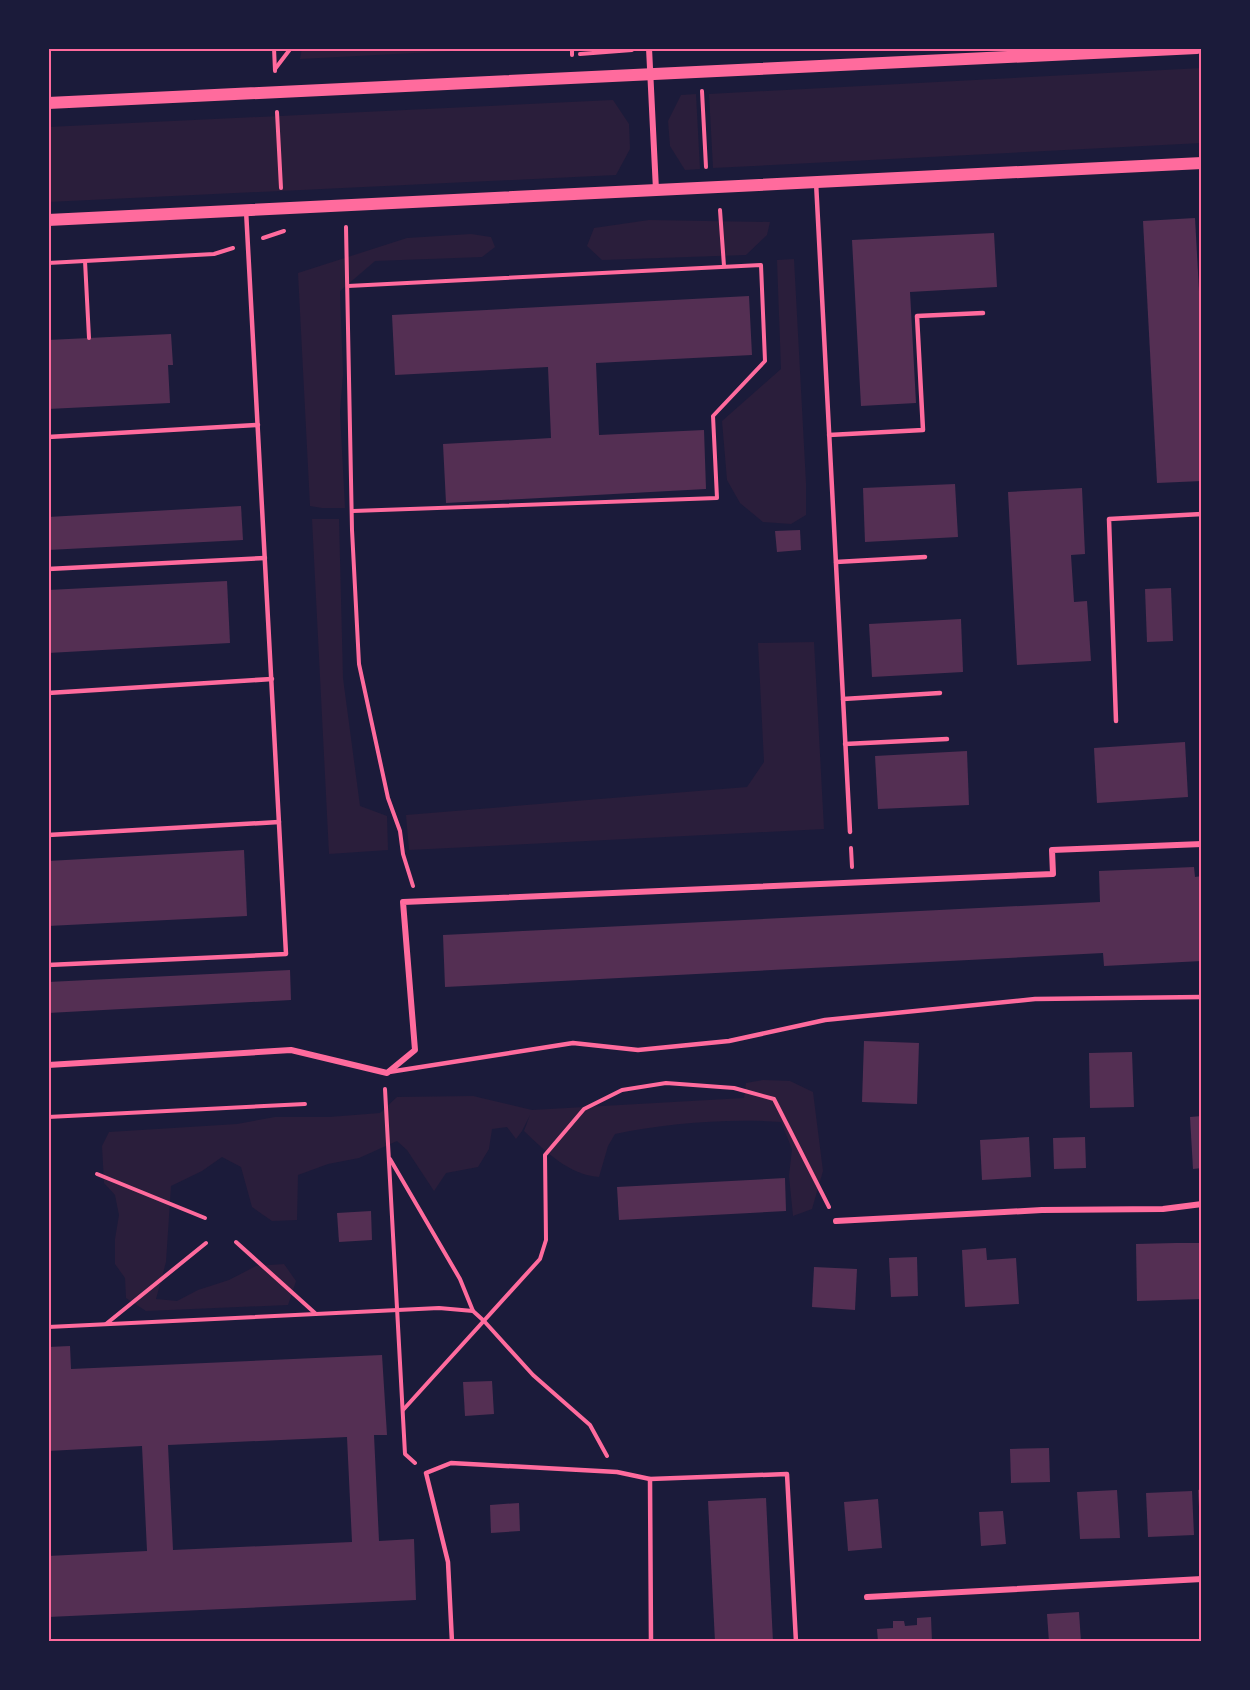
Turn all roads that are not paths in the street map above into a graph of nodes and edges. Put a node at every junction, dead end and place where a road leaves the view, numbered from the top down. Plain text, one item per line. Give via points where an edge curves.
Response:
1 (1197, 48) edge
2 (649, 49) edge
3 (947, 54) edge
4 (651, 74) junction
5 (48, 103) edge
6 (1202, 163) edge
7 (816, 182) junction
8 (656, 190) junction
9 (246, 210) junction
10 (48, 220) edge
11 (983, 312) dead end
12 (258, 425) junction
13 (829, 435) junction
14 (48, 437) edge
15 (1202, 514) edge
16 (925, 557) dead end
17 (265, 558) junction
18 (836, 562) junction
19 (48, 569) edge
20 (272, 679) junction
21 (48, 693) edge
22 (940, 693) dead end
23 (843, 699) junction
24 (1116, 721) dead end
25 (947, 739) dead end
26 (845, 744) junction
27 (279, 822) junction
28 (850, 832) dead end
29 (48, 835) edge
30 (1202, 844) edge
31 (48, 965) edge
32 (1202, 997) edge
33 (48, 1065) edge
34 (387, 1073) junction
35 (1202, 1204) edge
36 (836, 1221) road end
37 (650, 1479) junction
38 (1202, 1580) edge
39 (867, 1597) dead end
40 (452, 1642) edge
41 (651, 1642) edge
42 (796, 1642) edge

1 - 3 main road
2 - 4 street
3 - 4 main road
4 - 5 main road
4 - 8 street
6 - 7 main road
7 - 8 main road
7 - 13 lane
8 - 9 main road
9 - 10 main road
9 - 12 lane
11 - 13 lane via 917,316 923,430
12 - 14 lane
12 - 17 lane
13 - 18 lane
15 - 24 lane via 1109,519
16 - 18 lane
17 - 19 lane
17 - 20 lane
18 - 23 lane
20 - 21 lane
20 - 27 lane
22 - 23 lane
23 - 26 lane
25 - 26 lane
26 - 28 lane
27 - 29 lane
27 - 31 lane via 286,954
30 - 34 street via 1052,850 1053,874 403,902 415,1050
32 - 34 lane via 1035,999 825,1020 729,1041 638,1050 573,1043
33 - 34 street via 291,1050
35 - 36 street via 1163,1209 1042,1210
37 - 40 lane via 617,1472 451,1463 426,1473 447,1562
37 - 41 lane
37 - 42 lane via 787,1474
38 - 39 street

